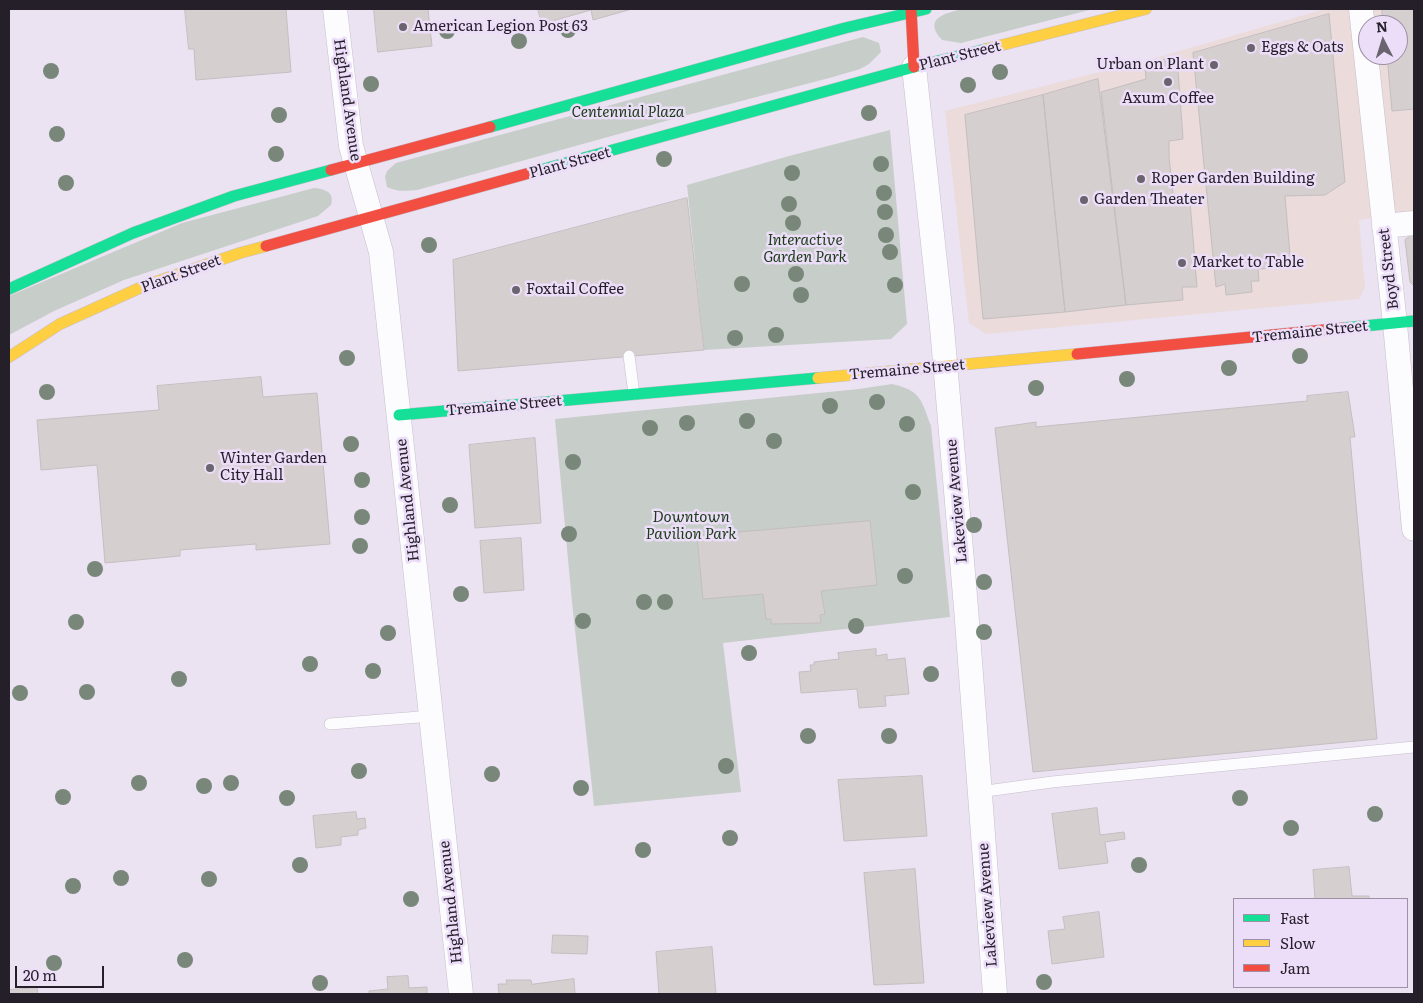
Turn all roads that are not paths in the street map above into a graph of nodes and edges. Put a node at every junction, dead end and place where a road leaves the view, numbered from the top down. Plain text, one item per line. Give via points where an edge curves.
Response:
1 (335, 9) edge
2 (926, 9) edge
3 (1146, 9) edge
4 (1361, 9) edge
5 (912, 11) edge
6 (914, 67) junction
7 (355, 164) junction
8 (371, 218) junction
9 (1414, 223) edge
10 (1384, 226) junction
11 (9, 289) edge
12 (1405, 322) edge
13 (629, 356) dead end
14 (9, 357) edge
15 (945, 367) junction
16 (634, 394) junction
17 (399, 415) junction
18 (1414, 529) edge
19 (432, 716) junction
20 (330, 724) dead end
21 (1414, 747) edge
22 (980, 792) junction
23 (461, 994) edge
24 (995, 994) edge

1 - 7 street, Highland Avenue
2 - 5 main road
3 - 6 main road, Plant Street
4 - 10 street, Boyd Street
5 - 6 main road, Lakeview Avenue
5 - 7 main road
6 - 8 main road, Plant Street
6 - 15 street, Lakeview Avenue
7 - 8 street, Highland Avenue
7 - 11 main road via 225,199 133,232
8 - 14 main road, Plant Street via 240,253 144,286 60,324
8 - 17 street, Highland Avenue via 381,252
9 - 10 street
10 - 12 street, Boyd Street
12 - 15 main road, Tremaine Street
12 - 18 street, Boyd Street
13 - 16 lane
15 - 16 main road, Tremaine Street
15 - 22 street, Lakeview Avenue
16 - 17 main road, Tremaine Street
17 - 19 street, Highland Avenue
19 - 20 lane
19 - 23 street, Highland Avenue
21 - 22 lane via 1052,782
22 - 24 street, Lakeview Avenue

